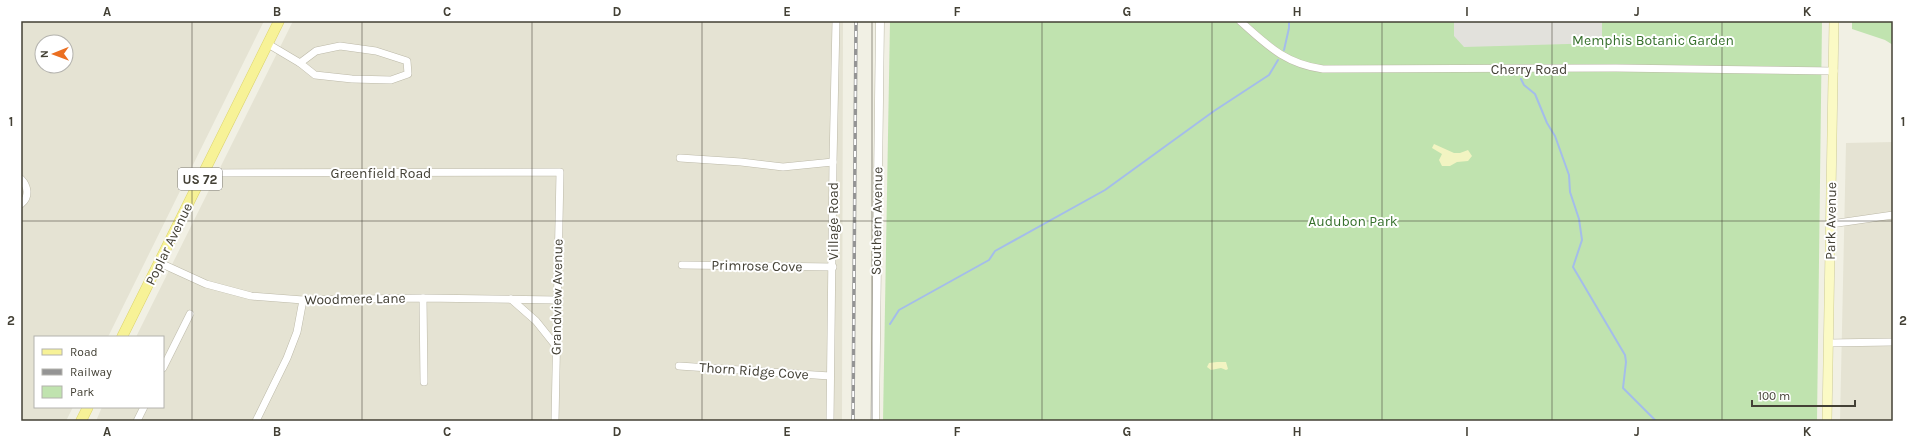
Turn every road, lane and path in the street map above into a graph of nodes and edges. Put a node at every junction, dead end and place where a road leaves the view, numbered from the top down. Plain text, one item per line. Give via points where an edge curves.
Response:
1 (279, 21) edge
2 (836, 21) edge
3 (880, 21) edge
4 (1240, 21) edge
5 (1834, 21) edge
6 (268, 44) junction
7 (300, 63) junction
8 (1834, 71) junction
9 (680, 158) dead end
10 (833, 162) junction
11 (560, 172) joint
12 (203, 173) junction
13 (21, 179) edge
14 (21, 204) edge
15 (1893, 215) edge
16 (1831, 224) junction
17 (160, 263) junction
18 (682, 265) dead end
19 (833, 267) junction
20 (423, 298) junction
21 (511, 299) junction
22 (303, 300) junction
23 (557, 300) junction
24 (190, 314) dead end
25 (123, 336) edge
26 (1893, 342) edge
27 (1828, 343) junction
28 (556, 346) junction
29 (164, 366) edge
30 (679, 366) dead end
31 (830, 376) junction
32 (424, 382) dead end
33 (88, 408) edge
34 (144, 408) edge
35 (81, 421) edge
36 (137, 421) edge
37 (256, 421) edge
38 (555, 421) edge
39 (830, 421) edge
40 (875, 421) edge
41 (1827, 421) edge

1 - 6 main road, Poplar Avenue / US 72
2 - 10 street, Village Road
3 - 40 street, Southern Avenue
4 - 8 street, Cherry Road via 1285,58 1323,69 1616,68
5 - 8 main road, Park Avenue
6 - 7 street
6 - 12 main road, Poplar Avenue / US 72
7 - 7 street via 315,75 352,79 391,80 408,74 407,61 376,50 340,46 316,52
8 - 16 main road, Park Avenue
9 - 10 street via 783,167
10 - 19 street, Village Road
11 - 12 street, Greenfield Road
11 - 23 street, Grandview Avenue
12 - 17 main road, Poplar Avenue / US 72
13 - 14 street via 26,184 28,193 25,202
15 - 16 street
16 - 27 main road, Park Avenue
17 - 22 street, Woodmere Lane via 206,284 251,296
17 - 25 main road, Poplar Avenue / US 72
18 - 19 street, Primrose Cove
19 - 31 street, Village Road
20 - 21 street, Woodmere Lane
20 - 22 street, Woodmere Lane
20 - 32 street
21 - 23 street, Woodmere Lane
21 - 28 street via 536,322
22 - 37 street via 294,339
23 - 28 street, Grandview Avenue
24 - 29 street
26 - 27 street
27 - 41 main road, Park Avenue
28 - 38 street, Grandview Avenue
30 - 31 street, Thorn Ridge Cove
31 - 39 street, Village Road
33 - 35 main road
34 - 36 street

